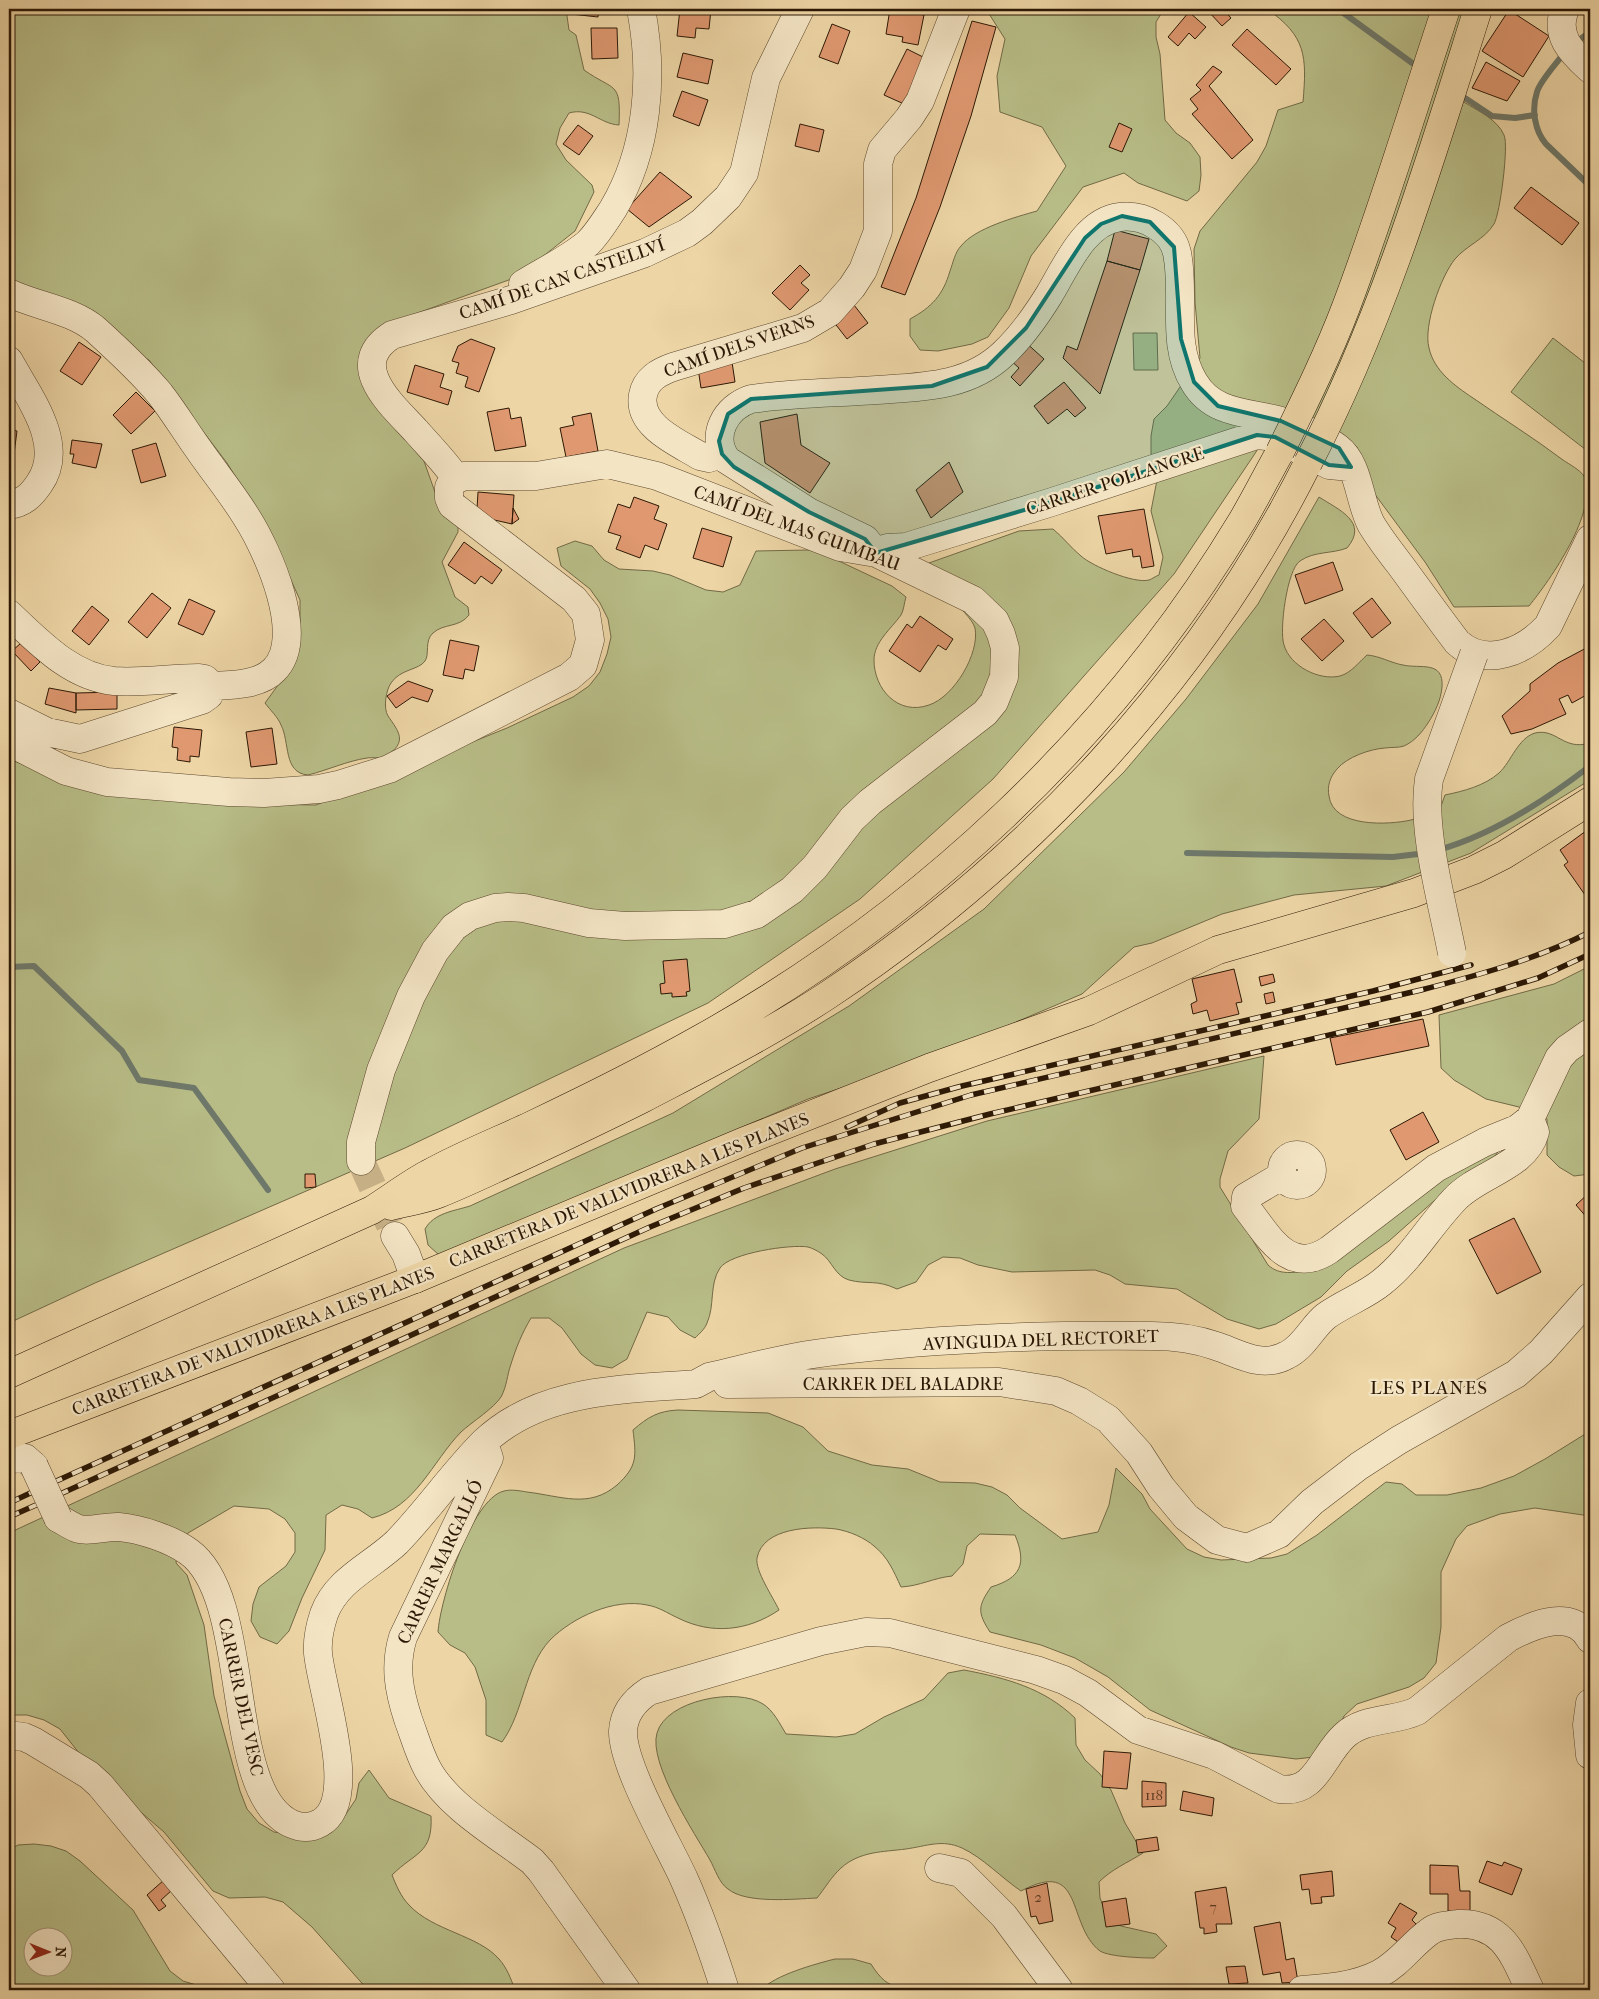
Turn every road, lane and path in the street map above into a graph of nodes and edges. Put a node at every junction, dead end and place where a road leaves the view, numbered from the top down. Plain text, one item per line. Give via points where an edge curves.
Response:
1 (640, 9) edge
2 (800, 9) edge
3 (956, 9) edge
4 (1446, 9) edge
5 (1478, 9) edge
6 (1565, 9) edge
7 (1576, 55) edge
8 (9, 293) edge
9 (511, 300) junction
10 (9, 361) edge
11 (722, 454) junction
12 (1351, 466) junction
13 (456, 478) junction
14 (9, 505) edge
15 (1590, 539) edge
16 (876, 553) junction
17 (9, 614) edge
18 (1474, 654) junction
19 (212, 686) junction
20 (9, 713) edge
21 (9, 742) edge
22 (1590, 801) edge
23 (1452, 952) dead end
24 (1590, 1033) edge
25 (590, 1112) junction
26 (1530, 1119) junction
27 (361, 1161) tunnel mouth
28 (1283, 1175) dead end
29 (396, 1236) tunnel mouth
30 (415, 1279) junction
31 (1590, 1297) edge
32 (9, 1374) edge
33 (696, 1384) junction
34 (9, 1436) edge
35 (484, 1443) junction
36 (21, 1462) edge
37 (1590, 1639) edge
38 (1590, 1702) edge
39 (9, 1735) edge
40 (1590, 1755) edge
41 (939, 1868) dead end
42 (270, 1990) edge
43 (626, 1990) edge
44 (725, 1990) edge
45 (1059, 1990) edge
46 (1302, 1990) edge
47 (1530, 1990) edge

1 - 9 street via 646,50 647,98 643,127 628,180 602,226 587,243 520,286
2 - 9 street, CAMÍ DE CAN CASTELLVÍ via 766,78 744,172 716,210 687,233 660,247
3 - 11 street, CAMÍ DELS VERNS via 920,101 882,150 878,164 878,231 863,270 847,294 830,312 803,328 672,367 654,376 644,388 644,412 654,426 700,456 709,458
4 - 25 main road, bridge via 1376,227 1318,374 1242,521 1133,676 1039,782 982,836 892,912 793,982
5 - 25 main road, bridge via 1396,266 1366,341 1308,463 1257,558 1198,643 1134,724 1086,778 1010,853 937,916 876,962 748,1043
6 - 7 street via 1560,22
8 - 19 street via 94,328 160,394 248,519 278,585 287,630 285,650 279,664 266,676 237,684
9 - 13 street, CAMÍ DE CAN CASTELLVÍ via 392,335 379,345 372,361 374,380 386,399
10 - 14 street via 41,421 48,464 29,498
11 - 12 street via 719,441 724,420 744,401 932,386 970,376 987,367 1003,355 1026,328 1085,238 1101,224 1116,217 1130,217 1157,226 1174,247 1178,263 1182,350 1200,390 1218,406 1231,412 1281,421 1310,433 1338,448
11 - 16 street via 734,467 809,512 865,539
12 - 16 street, CARRER POLLANCRE via 1328,465 1275,437 1256,435 1052,502 906,547 887,548
12 - 18 street via 1365,510 1377,534 1457,642
13 - 16 street, CAMÍ DEL MAS GUIMBAU via 536,476 593,465 619,465 657,476 840,547
13 - 21 street via 448,491 454,507 574,599 586,614 590,640 587,657 577,672 551,688 388,769 319,790 229,792 107,782 66,771
15 - 18 street via 1548,626 1538,637 1498,655
16 - 27 street, CAMÍ DEL MAS GUIMBAU via 974,600 995,621 1005,648 1006,664 1000,690 986,713 870,802 792,890 743,920 724,924 625,926 589,923 508,907 470,916 454,927 435,951 412,996 381,1070 361,1142
17 - 19 street via 64,662 89,675 114,681 199,678
18 - 23 street, bridge via 1429,778 1427,795 1427,820
19 - 20 street via 210,695 202,700 87,738 72,739 47,732
22 - 30 main road, CARRETERA DE VALLVIDRERA A LES PLANES via 1474,870 1414,893 1218,950 1090,1010 929,1068 763,1134
24 - 26 street via 1559,1058
25 - 32 main road via 435,1195 372,1210
26 - 28 street via 1517,1129 1436,1168 1329,1250 1311,1259 1296,1259 1280,1250 1245,1206 1246,1197
26 - 33 street, AVINGUDA DEL RECTORET via 1535,1132 1530,1146 1516,1159 1457,1196 1419,1245 1382,1282 1326,1316 1287,1356 1262,1361 1171,1336 947,1340 812,1354 709,1376
29 - 30 street
30 - 34 main road, CARRETERA DE VALLVIDRERA A LES PLANES
31 - 33 street, CARRER DEL BALADRE via 1541,1352 1516,1374 1367,1461 1312,1502 1279,1534 1247,1548 1218,1540 1186,1517 1108,1419 1080,1401 1056,1391 999,1382
33 - 35 street, AVINGUDA DEL RECTORET via 553,1401 524,1414
35 - 36 street, CARRER DEL VESC, bridge via 404,1534 385,1553 348,1579 327,1606 321,1622 318,1653 332,1718 337,1768 336,1799 330,1815 308,1827 299,1827 283,1819 260,1787 247,1739 220,1599 202,1566 190,1552 159,1537 120,1527 79,1529 58,1518
35 - 43 street, CARRER MARGALLÓ via 489,1458 403,1637 398,1660 398,1684 422,1757 436,1781 451,1799 541,1870
37 - 44 street via 1580,1627 1561,1621 1524,1629 1508,1638 1417,1711 1364,1724 1349,1732 1311,1779 1290,1791 1279,1789 1214,1755 1143,1732 1064,1680 899,1634 866,1632 829,1639 649,1691 628,1712 624,1721 624,1743 629,1761 702,1922
38 - 40 street via 1587,1725
39 - 42 street via 34,1741 100,1785
41 - 45 street via 961,1873 1004,1916
46 - 47 street via 1339,1987 1370,1978 1396,1963 1429,1931 1450,1924 1463,1924 1486,1929 1505,1942

